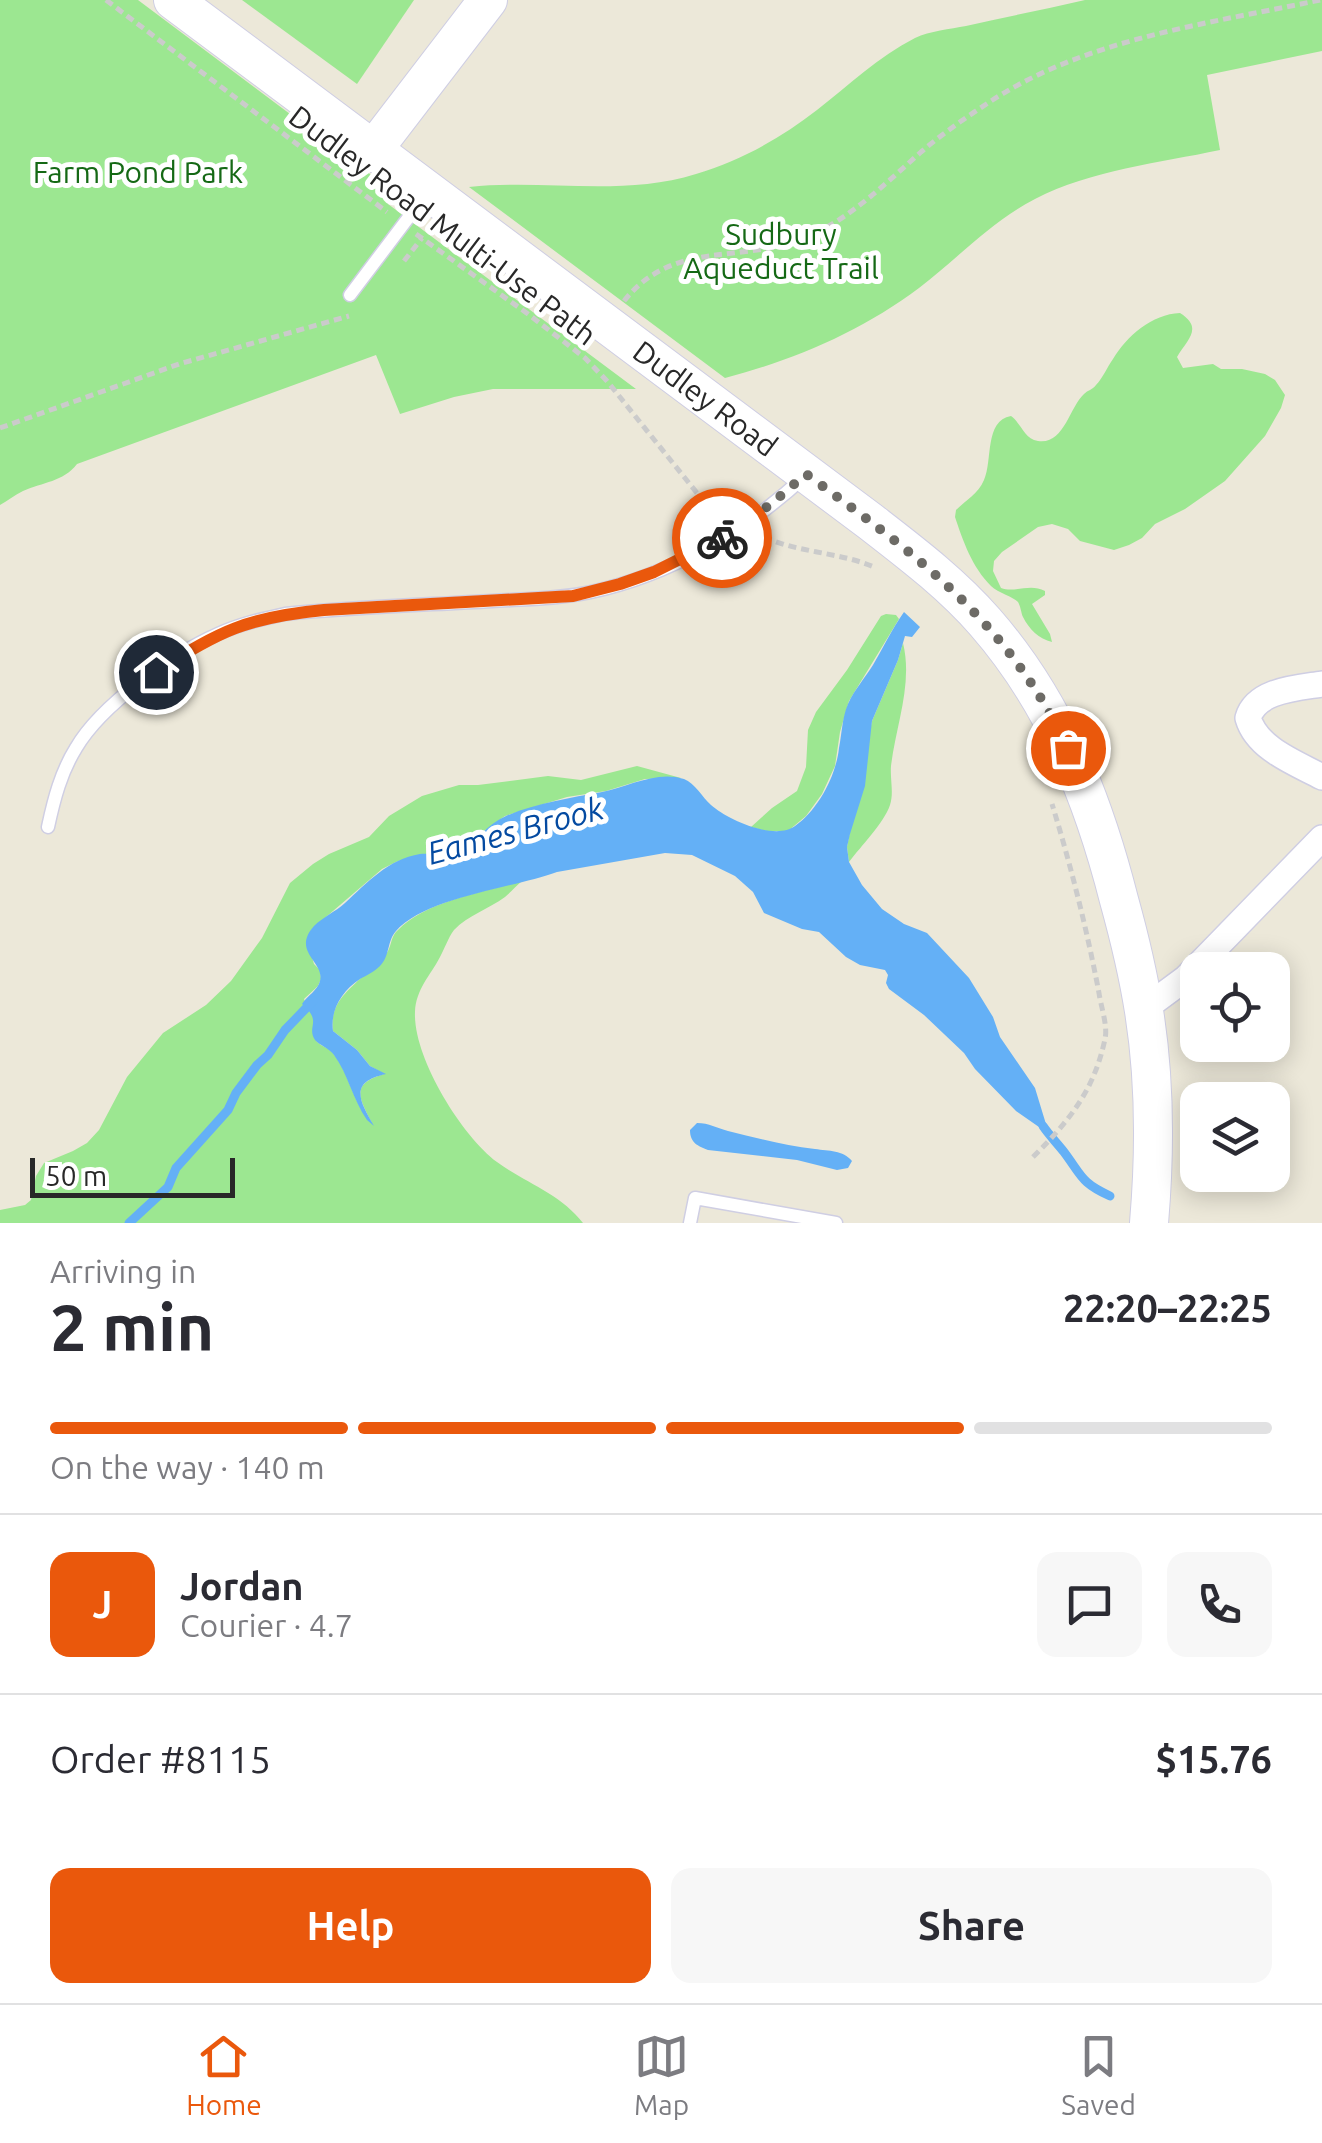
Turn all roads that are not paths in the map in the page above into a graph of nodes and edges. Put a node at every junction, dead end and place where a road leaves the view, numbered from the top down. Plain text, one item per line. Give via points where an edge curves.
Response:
1 (173, 0) edge
2 (488, 0) edge
3 (373, 150) junction
4 (429, 191) junction
5 (350, 294) dead end
6 (806, 474) junction
7 (1322, 684) edge
8 (1322, 778) edge
9 (48, 827) dead end
10 (1322, 838) edge
11 (1144, 1009) junction
12 (690, 1223) edge
13 (836, 1223) edge
14 (1150, 1223) edge

1 - 3 street, Dudley Road
2 - 3 street
3 - 4 street, Dudley Road
4 - 5 lane
4 - 6 street, Dudley Road
6 - 9 lane via 712,543 605,589 285,614 217,634 136,686 86,732 62,775
6 - 11 street, Dudley Road via 962,598 1035,689 1068,748 1094,816
7 - 8 street via 1268,696 1252,706 1248,718 1271,748
10 - 11 street via 1186,978
11 - 14 street, Dudley Road via 1152,1098
12 - 13 lane via 695,1198

